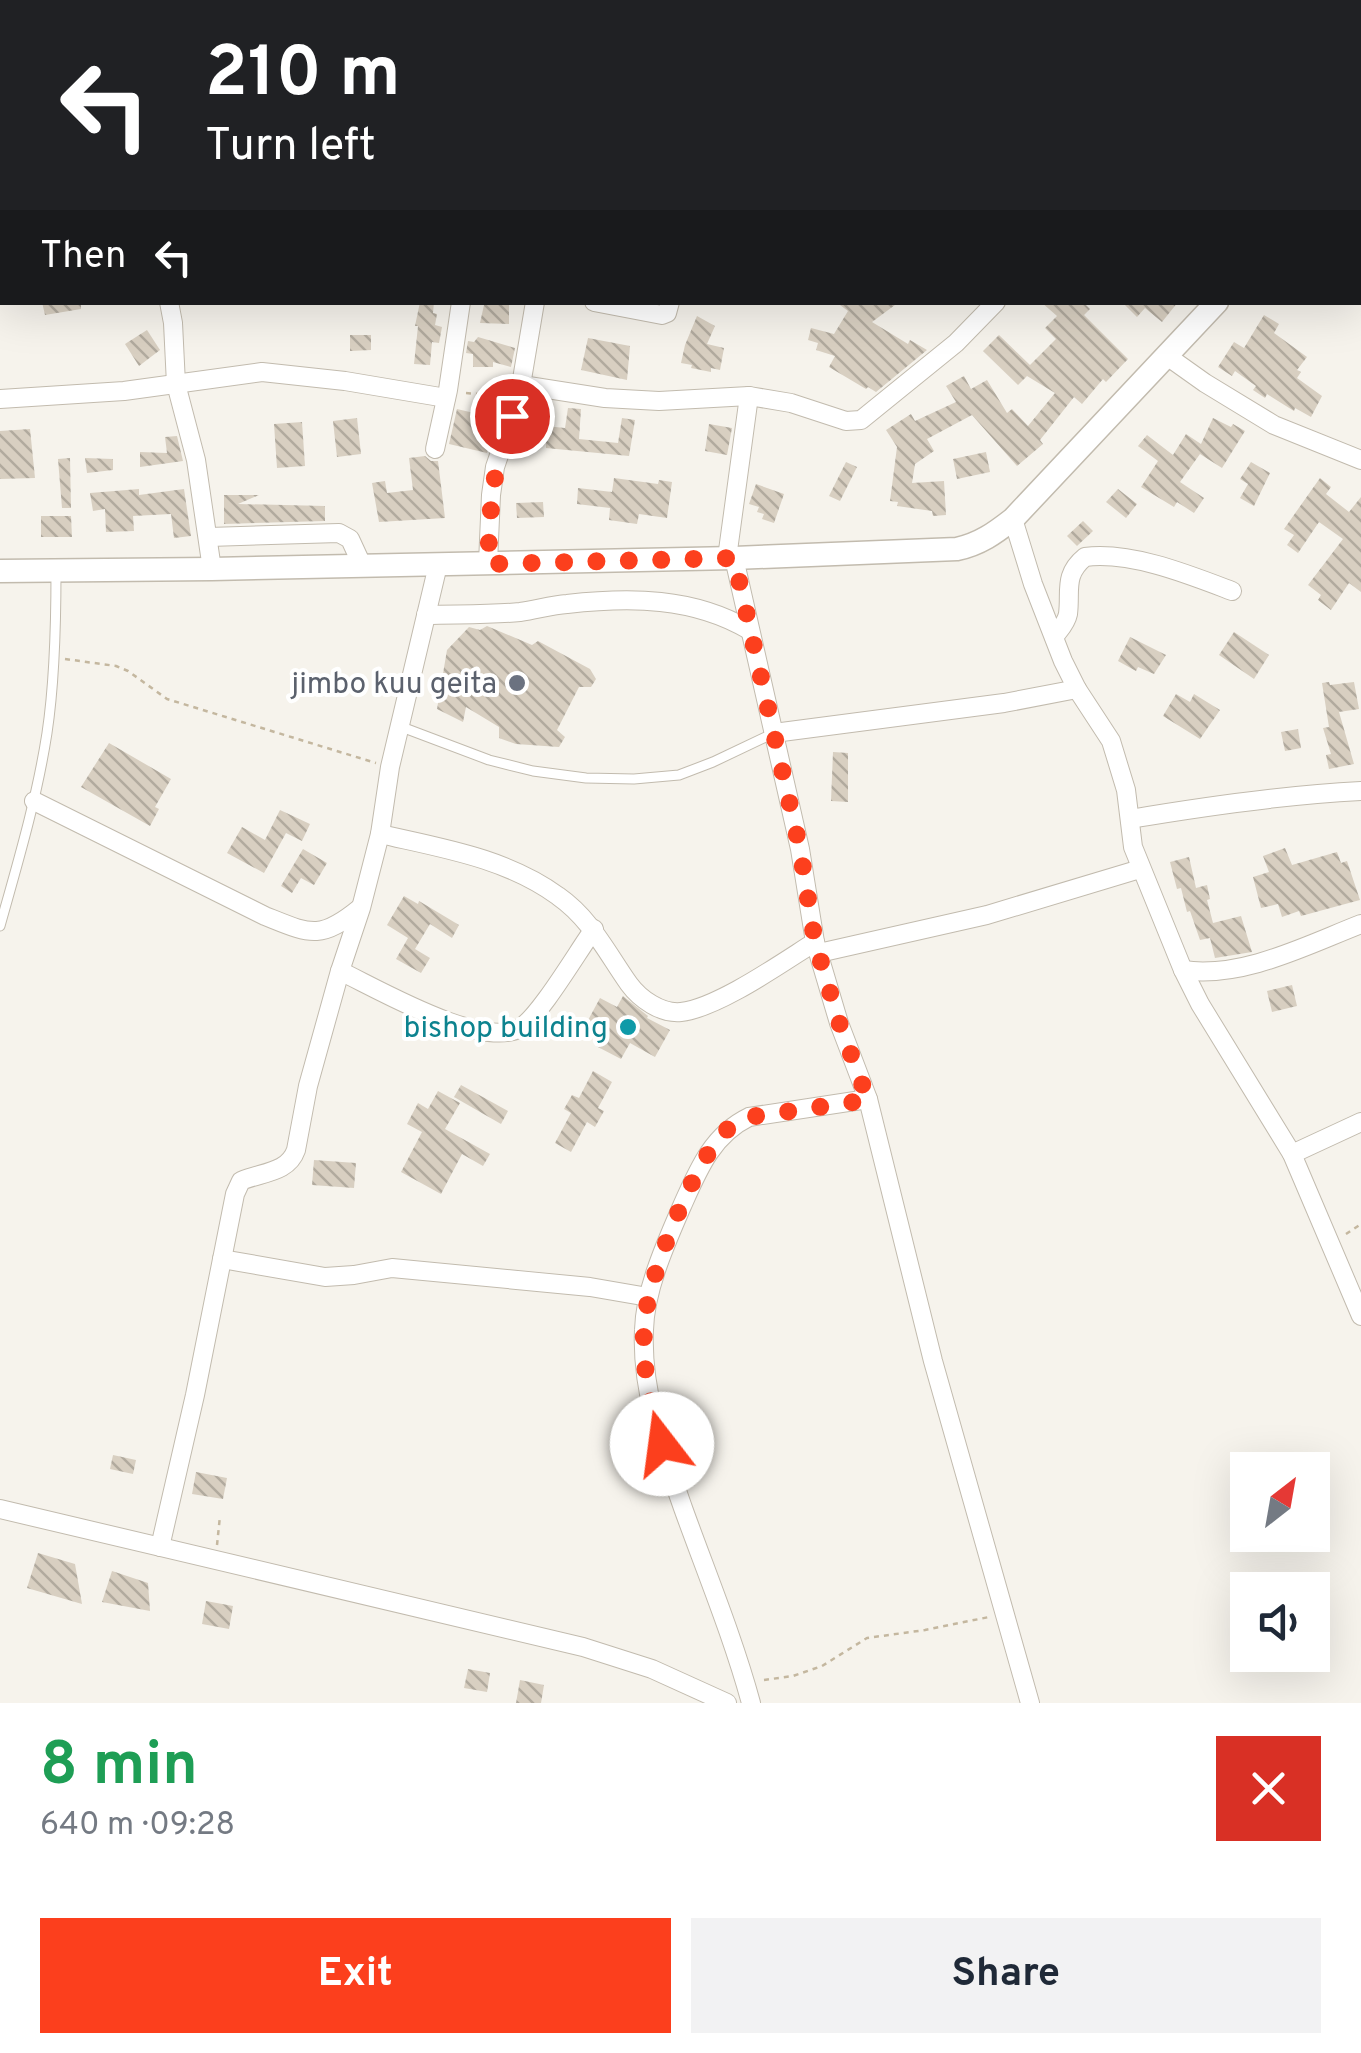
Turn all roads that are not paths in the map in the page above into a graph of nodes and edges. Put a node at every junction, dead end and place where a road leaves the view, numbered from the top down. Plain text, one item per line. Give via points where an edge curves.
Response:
1 (170, 305) edge
2 (462, 305) edge
3 (535, 305) edge
4 (610, 305) edge
5 (669, 305) edge
6 (993, 305) edge
7 (1214, 305) edge
8 (1167, 356) junction
9 (176, 384) junction
10 (520, 390) junction
11 (447, 396) junction
12 (750, 396) junction
13 (0, 399) edge
14 (435, 450) dead end
15 (1361, 460) edge
16 (1013, 519) junction
17 (209, 536) junction
18 (731, 558) junction
19 (488, 564) junction
20 (362, 565) junction
21 (438, 565) junction
22 (56, 569) junction
23 (212, 569) junction
24 (0, 571) edge
25 (1232, 592) dead end
26 (426, 615) junction
27 (750, 630) junction
28 (1054, 637) junction
29 (1078, 689) junction
30 (400, 726) junction
31 (774, 733) junction
32 (1361, 791) edge
33 (34, 801) junction
34 (1130, 820) junction
35 (380, 834) junction
36 (1140, 869) junction
37 (361, 908) junction
38 (1361, 924) edge
39 (0, 926) edge
40 (594, 929) junction
41 (817, 947) junction
42 (1183, 970) junction
43 (340, 971) junction
44 (868, 1100) junction
45 (1361, 1122) edge
46 (1292, 1154) junction
47 (222, 1259) junction
48 (648, 1297) junction
49 (1361, 1315) edge
50 (0, 1509) edge
51 (160, 1547) junction
52 (749, 1694) edge
53 (727, 1703) edge
54 (1030, 1703) edge

1 - 9 street
2 - 11 street
3 - 10 street
4 - 5 street via 662,315
6 - 12 street via 861,420
7 - 8 street
8 - 15 street via 1274,425
8 - 16 street
9 - 11 street via 262,372
9 - 13 street
9 - 17 street
10 - 12 street via 659,401
10 - 19 street via 495,467
11 - 14 street
12 - 18 street
16 - 18 street via 957,549
16 - 28 street
17 - 20 street via 340,533
17 - 23 street
18 - 19 street
18 - 27 street
19 - 21 street
20 - 21 street
20 - 23 street
21 - 26 street
22 - 23 street
22 - 24 street
22 - 33 lane via 48,730
25 - 28 street via 1161,566 1085,557 1073,570 1068,614
26 - 27 street via 668,601
26 - 30 street
27 - 31 street
28 - 29 street
29 - 31 street
29 - 34 street via 1111,740
30 - 31 lane via 489,760 586,778 678,775
30 - 35 street
31 - 41 street
32 - 34 street via 1213,804
33 - 37 street via 301,930 324,932
33 - 39 lane
34 - 36 street
35 - 37 street
35 - 40 street via 513,870 558,896
36 - 41 street via 987,915
36 - 42 street
37 - 43 street
38 - 42 street via 1244,967
40 - 41 street via 636,993 675,1012 734,991
40 - 43 street via 536,1014 505,1032 455,1026
41 - 44 street
42 - 46 street
43 - 47 street via 293,1158 242,1180
44 - 48 street via 749,1117 719,1136 690,1187
44 - 54 street
45 - 46 street
46 - 49 street
47 - 48 street via 325,1277 392,1268
47 - 51 street
48 - 52 street via 644,1364 650,1406
50 - 51 street
51 - 53 street via 583,1647

